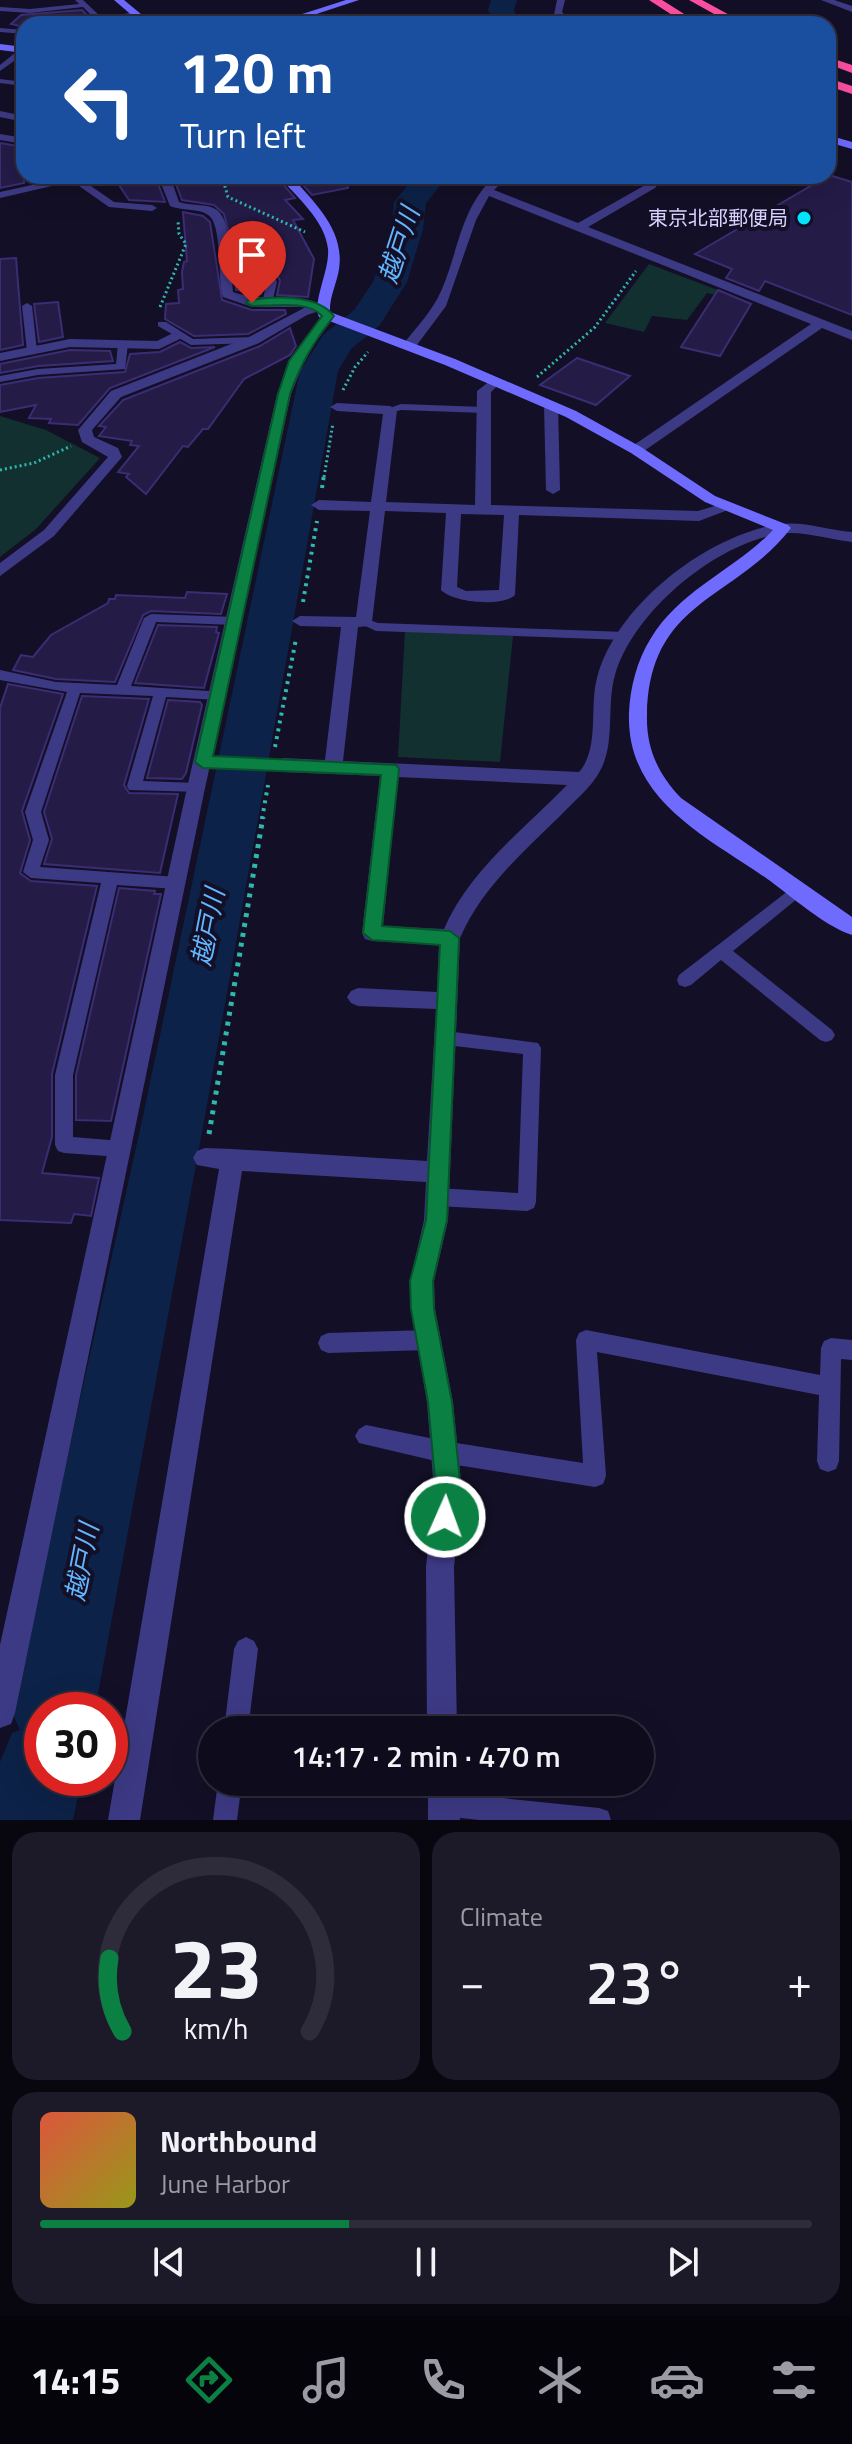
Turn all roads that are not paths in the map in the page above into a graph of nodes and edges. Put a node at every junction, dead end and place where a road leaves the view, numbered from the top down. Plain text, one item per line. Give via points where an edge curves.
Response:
1 (118, 0) edge
2 (355, 0) edge
3 (654, 0) edge
4 (694, 0) edge
5 (825, 0) edge
6 (82, 3) edge
7 (0, 9) edge
8 (852, 9) edge
9 (135, 14) junction
10 (127, 16) edge
11 (138, 16) edge
12 (302, 16) edge
13 (681, 16) edge
14 (725, 16) edge
15 (16, 56) edge
16 (0, 69) edge
17 (37, 184) edge
18 (82, 184) edge
19 (167, 184) edge
20 (292, 184) edge
21 (494, 184) edge
22 (653, 184) edge
23 (487, 191) junction
24 (0, 195) edge
25 (152, 208) dead end
26 (580, 227) junction
27 (223, 255) junction
28 (267, 303) junction
29 (27, 306) dead end
30 (329, 315) junction
31 (821, 323) junction
32 (162, 324) road end
33 (177, 335) junction
34 (852, 336) edge
35 (254, 340) junction
36 (123, 344) junction
37 (409, 346) junction
38 (32, 351) junction
39 (0, 357) edge
40 (0, 379) edge
41 (495, 381) junction
42 (551, 405) junction
43 (337, 407) road end
44 (390, 410) junction
45 (484, 410) junction
46 (636, 450) junction
47 (553, 490) dead end
48 (319, 505) road end
49 (380, 507) junction
50 (728, 507) junction
51 (454, 509) junction
52 (483, 510) junction
53 (512, 511) junction
54 (783, 528) junction
55 (852, 537) edge
56 (0, 571) edge
57 (235, 621) junction
58 (300, 621) road end
59 (357, 622) junction
60 (625, 636) junction
61 (0, 675) edge
62 (75, 688) junction
63 (122, 690) junction
64 (161, 692) junction
65 (219, 695) junction
66 (208, 762) junction
67 (283, 765) joint
68 (333, 766) junction
69 (390, 769) junction
70 (584, 779) junction
71 (196, 788) junction
72 (110, 879) junction
73 (177, 883) junction
74 (797, 890) junction
75 (852, 927) edge
76 (450, 938) junction
77 (721, 951) junction
78 (685, 980) dead end
79 (358, 997) dead end
80 (448, 1001) junction
81 (826, 1035) dead end
82 (446, 1038) junction
83 (121, 1149) junction
84 (439, 1172) junction
85 (438, 1197) junction
86 (428, 1340) junction
87 (328, 1343) dead end
88 (852, 1350) edge
89 (830, 1387) junction
90 (366, 1436) dead end
91 (444, 1452) junction
92 (828, 1461) dead end
93 (246, 1649) dead end
94 (0, 1713) edge
95 (238, 1716) edge
96 (442, 1716) edge
97 (228, 1796) edge
98 (443, 1802) edge
99 (124, 1820) edge
100 (225, 1820) edge
101 (599, 1820) edge

1 - 9 street
2 - 12 street
3 - 13 highway
4 - 14 highway
5 - 8 street
6 - 7 lane via 30,11
9 - 10 lane
9 - 11 street
15 - 16 lane
17 - 24 street
18 - 25 lane via 112,205
19 - 27 street via 174,204 215,214 222,225
20 - 30 street via 324,223 333,244 336,268
21 - 23 street
22 - 26 street
23 - 26 street
23 - 37 street via 468,220 441,305
26 - 31 street
27 - 28 street via 227,294
27 - 28 lane via 259,253 272,282
28 - 30 street via 305,303
29 - 38 lane
30 - 35 street via 303,312
30 - 37 street
30 - 57 street via 295,361 284,394
31 - 34 street
31 - 46 street
32 - 33 lane
33 - 35 lane via 208,344
33 - 36 street via 159,345
35 - 56 street via 116,394 85,430 87,439 115,457 49,533
36 - 38 street via 70,343
36 - 40 lane via 121,367
37 - 41 street
38 - 39 street
41 - 42 street
41 - 45 street via 484,391
42 - 46 street
42 - 47 street
43 - 44 street
44 - 45 lane
44 - 49 street
45 - 52 street
46 - 50 street
48 - 49 street
49 - 51 street
49 - 59 street
50 - 53 street via 699,516
50 - 54 street
51 - 52 street
51 - 53 street via 449,590 464,596 507,595
52 - 53 street
54 - 55 street
54 - 60 street via 740,539 675,580
54 - 74 street via 768,547 721,576 667,626 649,659 637,706 643,754 654,780 681,810
57 - 63 lane via 151,618
57 - 65 street
58 - 59 street
59 - 60 lane via 376,627
59 - 68 street
60 - 70 street via 605,682 600,753
61 - 62 lane
62 - 63 lane
62 - 72 lane via 33,812 41,840 31,872
63 - 64 lane
64 - 65 lane
64 - 71 lane via 134,786
65 - 66 street
66 - 67 lane
66 - 71 street
67 - 68 street
68 - 69 street
69 - 70 street
69 - 76 street via 372,933
70 - 76 street via 467,904
71 - 73 street
72 - 73 lane
72 - 83 lane via 64,1075 64,1145
73 - 83 street
74 - 75 street
74 - 77 lane
76 - 80 street
77 - 78 lane
77 - 81 lane
79 - 80 street
80 - 82 street
82 - 84 street
82 - 85 lane via 532,1048 527,1202
83 - 94 street
84 - 85 street
84 - 99 street via 219,1159
85 - 86 street via 422,1281
86 - 87 lane
86 - 91 street
88 - 89 lane via 831,1348
89 - 91 lane via 586,1340 595,1476
89 - 92 lane
90 - 91 lane
91 - 96 street via 448,1491 440,1567
93 - 95 lane
97 - 100 lane
98 - 101 lane

